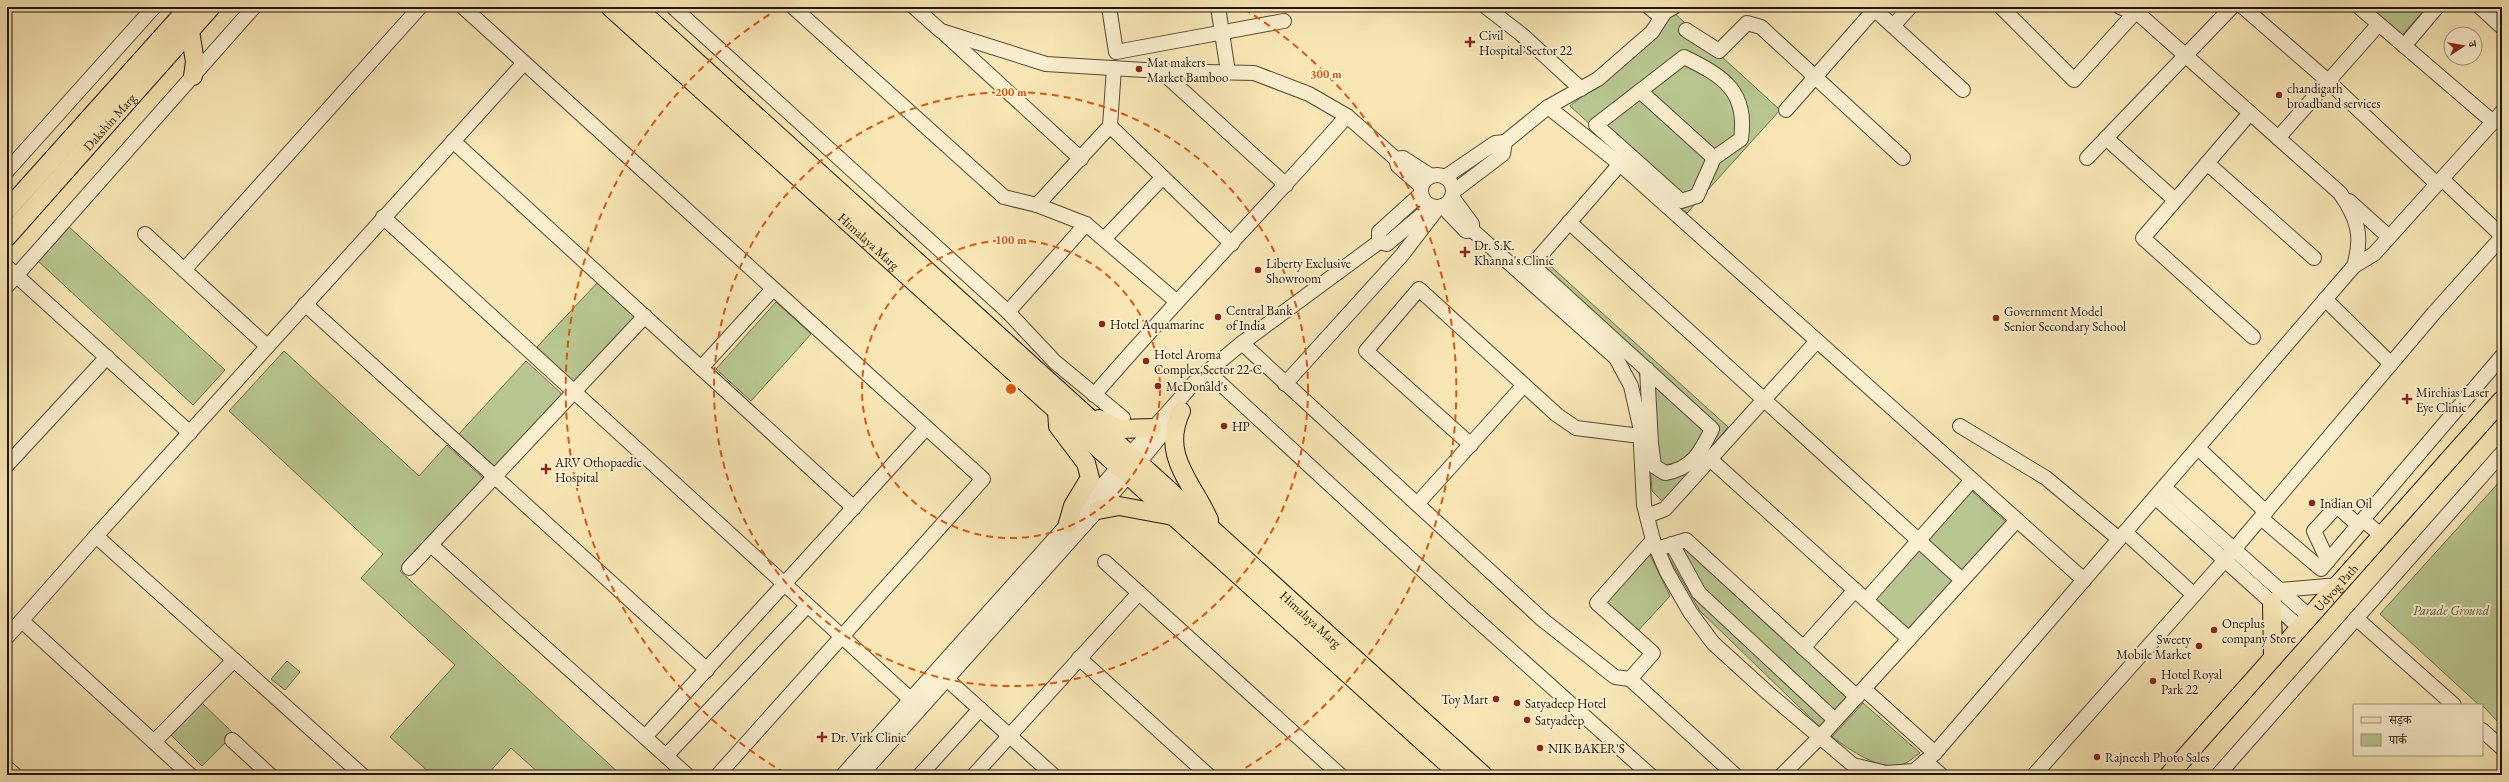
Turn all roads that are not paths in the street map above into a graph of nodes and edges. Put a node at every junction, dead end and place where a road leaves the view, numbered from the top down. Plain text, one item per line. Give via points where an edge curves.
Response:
1 (154, 7) edge
2 (189, 7) edge
3 (212, 7) edge
4 (254, 7) edge
5 (420, 7) edge
6 (463, 7) edge
7 (610, 7) edge
8 (636, 7) edge
9 (673, 7) edge
10 (793, 7) edge
11 (1109, 7) edge
12 (1218, 7) edge
13 (1486, 7) edge
14 (1649, 7) edge
15 (1910, 7) edge
16 (2001, 7) edge
17 (2120, 7) edge
18 (2232, 7) edge
19 (2243, 7) edge
20 (2359, 7) edge
21 (2437, 7) edge
22 (2480, 7) edge
23 (1873, 8) edge
24 (920, 10) edge
25 (2138, 10) edge
26 (1666, 11) edge
27 (1284, 21) dead end
28 (2378, 25) junction
29 (1893, 26) junction
30 (2502, 27) edge
31 (1686, 30) dead end
32 (190, 31) junction
33 (941, 31) junction
34 (1221, 32) junction
35 (2404, 46) junction
36 (2186, 55) junction
37 (524, 63) junction
38 (1114, 68) junction
39 (1161, 71) junction
40 (1228, 72) junction
41 (193, 76) junction
42 (1815, 77) junction
43 (2328, 81) junction
44 (1581, 89) junction
45 (1963, 90) dead end
46 (1640, 91) junction
47 (1548, 106) junction
48 (1786, 110) dead end
49 (2250, 113) junction
50 (1347, 116) junction
51 (2497, 117) edge
52 (1110, 126) junction
53 (2106, 138) junction
54 (2278, 138) junction
55 (453, 141) junction
56 (1506, 142) junction
57 (1714, 158) junction
58 (1903, 158) dead end
59 (2087, 158) dead end
60 (1081, 159) junction
61 (2207, 163) junction
62 (1620, 164) junction
63 (7, 171) edge
64 (1445, 177) junction
65 (1162, 178) junction
66 (2439, 182) junction
67 (1286, 185) junction
68 (1424, 186) junction
69 (2340, 193) junction
70 (2175, 200) junction
71 (1443, 202) junction
72 (1037, 206) junction
73 (7, 210) edge
74 (384, 217) junction
75 (1569, 222) junction
76 (1086, 224) junction
77 (145, 234) dead end
78 (2502, 236) edge
79 (7, 237) edge
80 (2389, 237) junction
81 (1105, 238) junction
82 (1378, 242) junction
83 (1232, 244) junction
84 (2314, 258) dead end
85 (1532, 265) junction
86 (2354, 266) junction
87 (184, 270) junction
88 (12, 271) edge
89 (1523, 276) junction
90 (7, 286) edge
91 (773, 288) junction
92 (2325, 299) junction
93 (1176, 301) junction
94 (305, 304) junction
95 (1008, 312) junction
96 (645, 316) junction
97 (2253, 337) dead end
98 (1817, 341) junction
99 (1242, 343) junction
100 (267, 346) junction
101 (2502, 356) edge
102 (107, 357) junction
103 (2391, 364) junction
104 (1060, 367) junction
105 (702, 368) junction
106 (1647, 369) junction
107 (1209, 372) junction
108 (1047, 380) junction
109 (1285, 384) junction
110 (1524, 385) junction
111 (574, 392) junction
112 (1094, 395) junction
113 (1763, 400) junction
114 (2502, 400) edge
115 (1076, 407) junction
116 (1057, 411) junction
117 (1181, 411) junction
118 (1123, 418) dead end
119 (2502, 418) edge
120 (1960, 426) dead end
121 (926, 428) junction
122 (1153, 428) junction
123 (190, 433) junction
124 (1640, 436) junction
125 (1471, 445) junction
126 (2198, 448) junction
127 (2502, 453) edge
128 (1705, 457) junction
129 (7, 465) edge
130 (1129, 465) junction
131 (495, 476) junction
132 (1972, 480) junction
133 (2164, 487) junction
134 (2155, 498) junction
135 (1417, 504) junction
136 (854, 508) junction
137 (1098, 510) junction
138 (2263, 515) junction
139 (1173, 516) junction
140 (1647, 516) junction
141 (2017, 520) junction
142 (2361, 522) junction
143 (1068, 523) junction
144 (1214, 532) junction
145 (96, 536) junction
146 (2122, 536) junction
147 (2382, 536) junction
148 (1918, 540) junction
149 (1672, 544) junction
150 (431, 545) junction
151 (1655, 545) junction
152 (2234, 549) junction
153 (2225, 560) junction
154 (2328, 561) junction
155 (1105, 562) dead end
156 (409, 568) dead end
157 (1962, 580) junction
158 (2084, 580) junction
159 (784, 585) junction
160 (2338, 585) junction
161 (1139, 593) junction
162 (1860, 595) junction
163 (2194, 595) junction
164 (2276, 596) junction
165 (807, 606) junction
166 (2356, 618) junction
167 (22, 621) junction
168 (2305, 622) junction
169 (7, 637) edge
170 (842, 637) junction
171 (1909, 639) junction
172 (1804, 648) junction
173 (1080, 658) junction
174 (2273, 658) junction
175 (234, 660) junction
176 (707, 670) junction
177 (942, 674) junction
178 (1630, 679) junction
179 (1860, 693) junction
180 (915, 703) junction
181 (2453, 704) edge
182 (980, 709) junction
183 (1836, 720) junction
184 (2483, 731) edge
185 (1010, 736) junction
186 (645, 737) junction
187 (1820, 737) junction
188 (232, 740) dead end
189 (154, 742) junction
190 (2502, 748) edge
191 (666, 756) junction
192 (1930, 757) junction
193 (7, 768) edge
194 (1912, 773) edge
195 (15, 775) edge
196 (190, 775) edge
197 (270, 775) edge
198 (362, 775) edge
199 (687, 775) edge
200 (718, 775) edge
201 (843, 775) edge
202 (861, 775) edge
203 (920, 775) edge
204 (974, 775) edge
205 (1053, 775) edge
206 (1208, 775) edge
207 (1340, 775) edge
208 (1460, 775) edge
209 (1483, 775) edge
210 (1650, 775) edge
211 (1735, 775) edge
212 (1782, 775) edge
213 (1942, 775) edge
214 (2034, 775) edge
215 (2169, 775) edge
216 (2185, 775) edge
217 (2218, 775) edge

1 - 63 street
2 - 73 main road, Dakshin Marg
3 - 32 main road, Dakshin Marg
4 - 41 street
5 - 87 street
6 - 37 street
7 - 116 main road, Himalaya Marg
8 - 108 main road, Himalaya Marg
9 - 95 street
10 - 72 street via 1004,196
11 - 34 street via 1116,52
12 - 34 street
13 - 44 street via 1521,34
14 - 26 street
15 - 29 street
16 - 25 street via 2074,80
17 - 25 street
18 - 36 street
19 - 43 street
20 - 28 street
21 - 35 street
22 - 30 street
23 - 29 street
23 - 42 street
24 - 33 street
25 - 36 street
26 - 44 street via 1652,32 1598,79
27 - 34 street
28 - 35 street
28 - 43 street
29 - 45 street
31 - 42 street via 1719,50 1747,23 1761,27
32 - 41 main road
32 - 79 main road, Dakshin Marg
33 - 38 street via 1046,64
33 - 60 street
34 - 40 street
35 - 51 street
36 - 49 street
36 - 53 street
37 - 55 street
37 - 91 street
38 - 39 street
38 - 52 street
39 - 40 street
39 - 67 street
40 - 50 street via 1254,73 1309,94
41 - 88 street
42 - 48 street
42 - 58 street
43 - 54 street
43 - 66 street
44 - 47 street
46 - 57 street
46 - 57 street via 1684,57 1712,71 1733,90 1744,118 1741,139
46 - 57 street via 1596,125 1681,201 1697,196
47 - 56 street
47 - 62 street
49 - 54 street
49 - 61 street
50 - 67 street
50 - 68 street via 1396,158 1398,166
51 - 66 street
52 - 60 street
52 - 65 street
53 - 59 street
53 - 70 street
54 - 69 street
55 - 74 street
55 - 96 street
56 - 64 street via 1495,143
56 - 71 street via 1503,154
60 - 72 street
61 - 70 street
61 - 84 street
62 - 75 street
62 - 98 street
64 - 68 street
64 - 71 street via 1451,183
65 - 81 street
65 - 83 street
66 - 78 street
66 - 80 street
67 - 83 street
68 - 71 street via 1426,204
68 - 82 street via 1379,232
69 - 80 street
69 - 86 street via 2351,209 2357,226 2360,246
70 - 97 street via 2143,238
71 - 82 street via 1387,244
71 - 89 street via 1466,231 1472,230
71 - 109 street via 1402,255
72 - 76 street
74 - 94 street
74 - 111 street
75 - 85 street
75 - 113 street
76 - 81 street
76 - 95 street
77 - 87 street
78 - 103 street
80 - 86 street via 2374,254
81 - 93 street
82 - 99 street
83 - 93 street
85 - 89 street
85 - 106 street
86 - 92 street
87 - 100 street
88 - 90 street
88 - 102 street
89 - 124 street via 1616,358 1631,386
91 - 105 street
91 - 121 street
92 - 103 street
92 - 126 street
93 - 112 street
94 - 100 street
94 - 131 street
95 - 104 street
96 - 105 street
96 - 111 street
98 - 113 street
98 - 132 street
99 - 107 street
99 - 109 street
100 - 123 street
101 - 142 street
102 - 123 street
102 - 129 street
103 - 138 street
104 - 108 street
104 - 112 street
105 - 136 street
106 - 128 street via 1712,429
106 - 128 street via 1654,466 1665,473 1676,472
107 - 117 street
107 - 122 street via 1194,383
107 - 210 street via 1467,611
108 - 115 main road, Himalaya Marg
109 - 135 street
110 - 124 street via 1557,416 1576,428
110 - 125 street
110 - 125 street via 1419,289 1366,351
111 - 131 street
111 - 159 street
112 - 118 street
113 - 128 street
113 - 148 street
114 - 147 main road, Udyog Path
115 - 122 main road via 1119,429
115 - 130 main road, Himalaya Marg
116 - 130 main road, Himalaya Marg
116 - 143 main road via 1058,426 1086,463 1090,478 1073,506
117 - 130 street
117 - 144 main road via 1173,432 1177,459 1185,480 1203,508
119 - 216 main road, Udyog Path
120 - 146 street via 2046,478
121 - 136 street
121 - 170 street via 983,479
122 - 130 street
123 - 145 street
124 - 140 street via 1644,505
125 - 135 street
126 - 133 street
126 - 138 street
127 - 166 street
128 - 140 street via 1665,509
128 - 162 street
130 - 137 street
130 - 139 main road, Himalaya Marg
130 - 143 street
130 - 144 main road, Himalaya Marg
131 - 150 street
131 - 176 street
132 - 141 street
132 - 148 street
133 - 134 street
133 - 152 street
134 - 146 street
134 - 153 street
135 - 178 street via 1543,620 1614,677
136 - 159 street
137 - 139 main road via 1119,506
137 - 177 street
138 - 152 street
138 - 154 street via 2321,569
139 - 208 main road, Himalaya Marg
140 - 151 street
141 - 157 street
141 - 158 street
142 - 147 street
142 - 154 street
142 - 154 street via 2337,506 2314,531
143 - 177 street
144 - 209 main road, Himalaya Marg
145 - 167 street
145 - 175 street
146 - 158 street
146 - 163 street
147 - 160 main road, Udyog Path
148 - 157 street
148 - 162 street
149 - 151 street
149 - 172 street via 1686,540
149 - 183 street via 1699,593
150 - 156 street
150 - 186 street
151 - 178 street via 1597,602 1653,653
151 - 187 street via 1666,572 1690,612 1714,643
152 - 153 street
152 - 164 street
153 - 163 street
153 - 164 street
155 - 161 street
157 - 171 street
158 - 192 street
159 - 165 street
159 - 176 street
160 - 164 street
160 - 168 main road, Udyog Path
161 - 173 street
161 - 207 street
162 - 171 street
162 - 172 street
163 - 214 street
164 - 168 street
164 - 174 main road
165 - 170 street
165 - 191 street
166 - 181 street
166 - 217 street
167 - 169 street
167 - 189 street
168 - 174 main road, Udyog Path
170 - 180 street
170 - 200 street
171 - 179 street
172 - 179 street
173 - 185 street
173 - 206 street
174 - 215 main road, Udyog Path
175 - 189 street
175 - 198 street
176 - 186 street
177 - 180 street
177 - 182 street
178 - 211 street
179 - 183 street
179 - 192 street
180 - 201 street
180 - 202 street
182 - 185 street
182 - 203 street
183 - 187 street
184 - 190 street
185 - 204 street
185 - 205 street
186 - 191 street
187 - 194 street via 1853,765 1886,773
187 - 212 street
188 - 197 street
189 - 196 street
191 - 199 street
192 - 194 street
192 - 213 street
193 - 195 street

